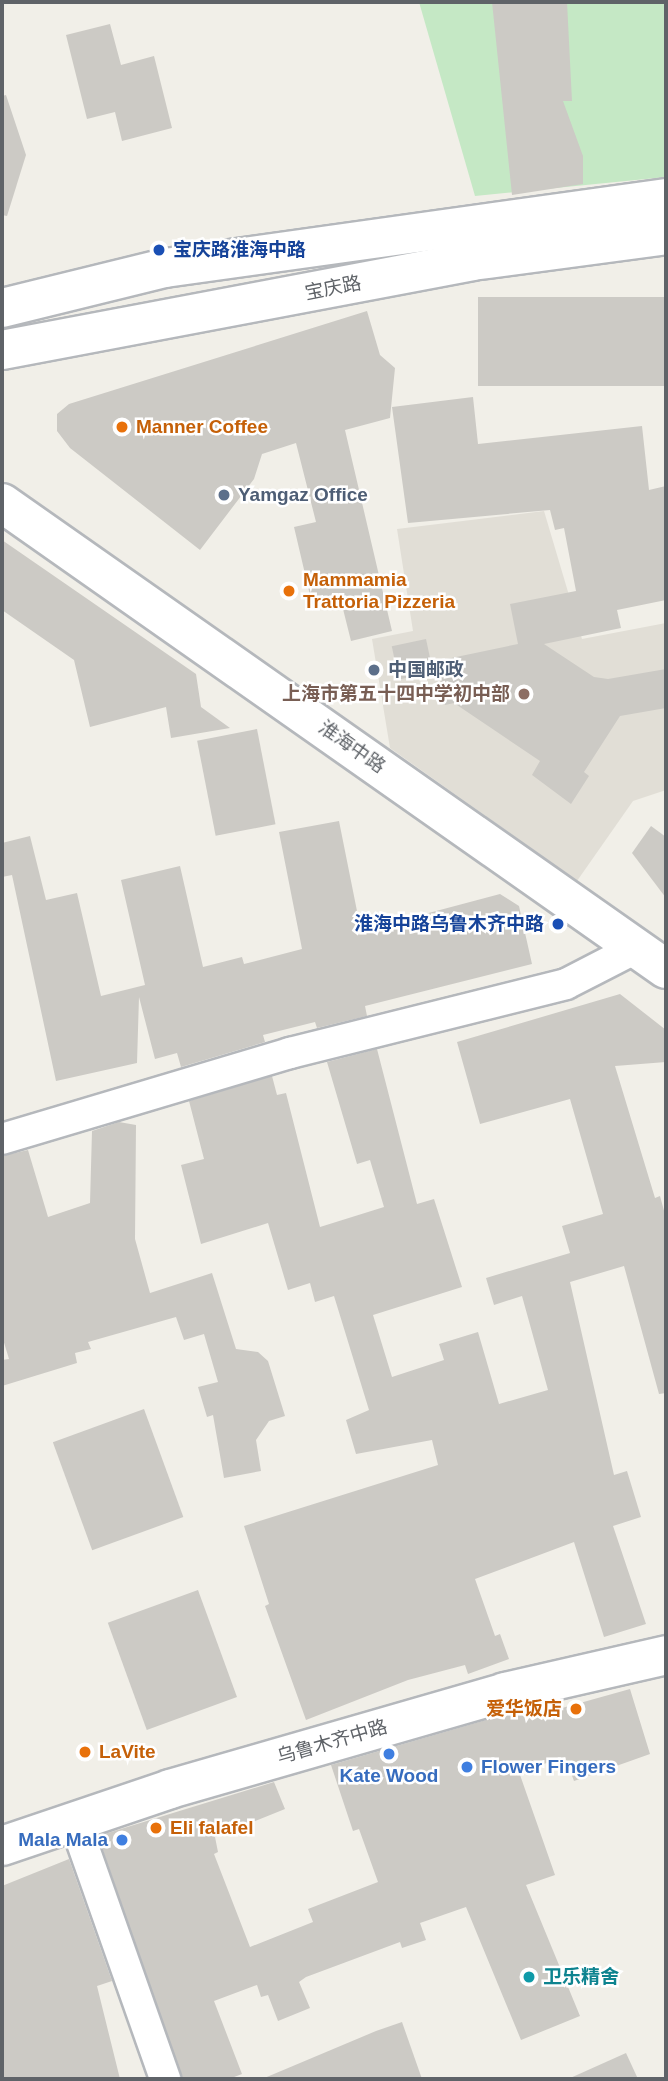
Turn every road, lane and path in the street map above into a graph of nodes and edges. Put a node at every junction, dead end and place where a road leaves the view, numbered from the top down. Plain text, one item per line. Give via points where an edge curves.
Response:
1 (666, 198) edge
2 (666, 234) edge
3 (2, 307) edge
4 (2, 350) edge
5 (2, 503) edge
6 (651, 959) edge
7 (2, 1139) edge
8 (666, 1655) edge
9 (74, 1820) junction
10 (2, 1846) edge
11 (165, 2079) edge

1 - 3 main road via 164,268
2 - 4 main road, 宝庆路 via 472,261
5 - 6 main road, 淮海中路
6 - 7 street via 290,1053
8 - 9 main road, 乌鲁木齐中路 via 505,1692
9 - 10 main road, 乌鲁木齐中路
9 - 11 street

